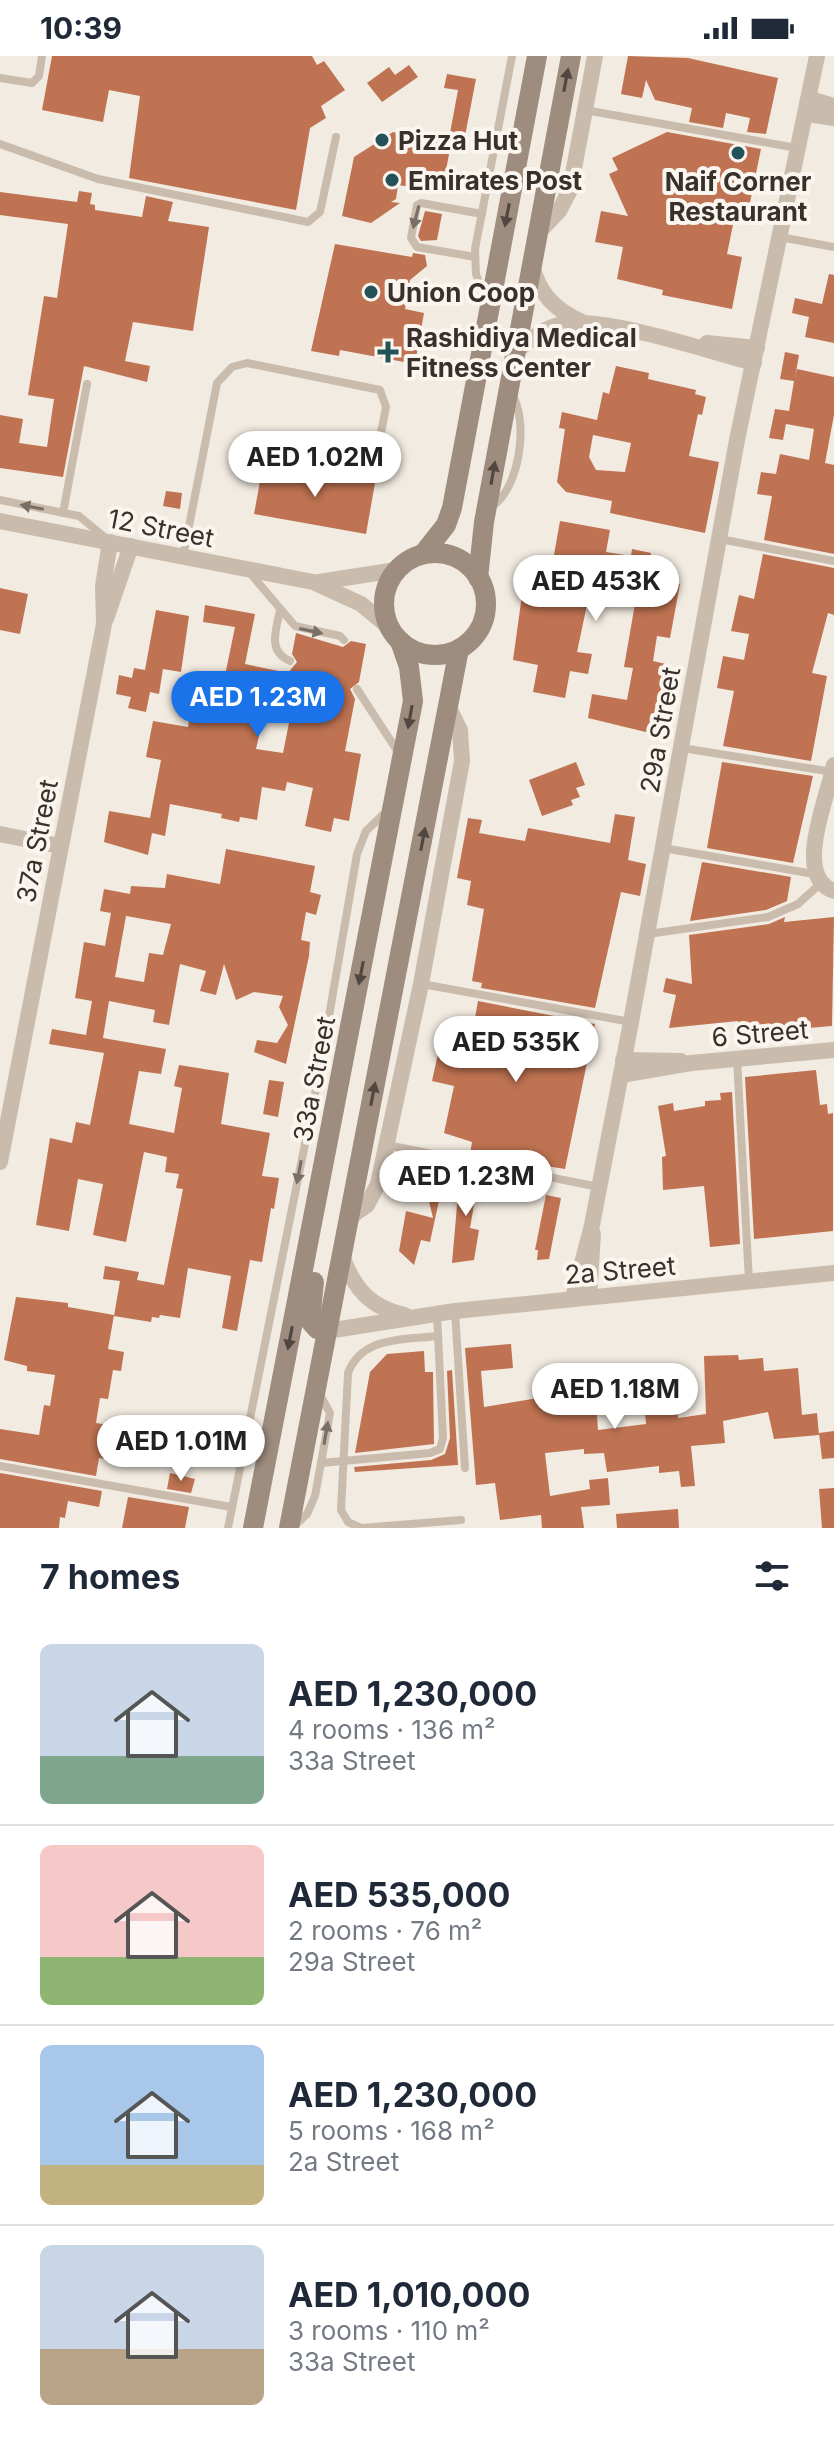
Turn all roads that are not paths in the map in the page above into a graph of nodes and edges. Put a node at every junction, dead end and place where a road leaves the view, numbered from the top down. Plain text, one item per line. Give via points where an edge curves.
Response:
1 (42, 56) edge
2 (512, 56) edge
3 (537, 56) edge
4 (546, 56) edge
5 (571, 56) edge
6 (595, 56) edge
7 (817, 56) edge
8 (0, 78) edge
9 (834, 106) edge
10 (808, 107) junction
11 (585, 110) junction
12 (559, 118) junction
13 (834, 118) edge
14 (336, 137) dead end
15 (0, 144) edge
16 (799, 148) junction
17 (482, 214) junction
18 (537, 234) junction
19 (780, 237) junction
20 (834, 247) edge
21 (475, 257) junction
22 (532, 264) junction
23 (489, 309) junction
24 (588, 324) junction
25 (516, 352) junction
26 (755, 355) junction
27 (87, 384) dead end
28 (374, 469) dead end
29 (0, 500) edge
30 (63, 513) junction
31 (0, 521) edge
32 (720, 539) junction
33 (110, 542) junction
34 (131, 546) junction
35 (423, 554) junction
36 (183, 557) junction
37 (834, 561) edge
38 (247, 569) junction
39 (396, 570) junction
40 (478, 578) junction
41 (313, 582) junction
42 (280, 610) junction
43 (104, 624) junction
44 (395, 635) junction
45 (344, 640) dead end
46 (459, 649) junction
47 (290, 661) dead end
48 (357, 689) dead end
49 (448, 706) junction
50 (682, 748) junction
51 (402, 759) junction
52 (833, 768) edge
53 (394, 806) junction
54 (0, 834) edge
55 (60, 846) junction
56 (663, 848) junction
57 (823, 883) edge
58 (647, 935) junction
59 (421, 984) junction
60 (631, 1022) junction
61 (834, 1050) edge
62 (737, 1059) junction
63 (622, 1067) junction
64 (329, 1136) junction
65 (387, 1145) junction
66 (0, 1162) edge
67 (599, 1187) junction
68 (350, 1217) junction
69 (342, 1256) junction
70 (834, 1273) edge
71 (749, 1282) junction
72 (581, 1297) junction
73 (455, 1311) junction
74 (437, 1313) junction
75 (410, 1317) junction
76 (327, 1331) junction
77 (438, 1336) junction
78 (316, 1390) junction
79 (342, 1461) junction
80 (321, 1463) junction
81 (0, 1466) edge
82 (465, 1468) dead end
83 (231, 1507) junction
84 (461, 1520) dead end
85 (228, 1528) edge
86 (253, 1528) edge
87 (291, 1528) edge

1 - 8 lane via 39,76 32,83
2 - 17 lane
3 -> 23 street
4 - 12 street via 540,107
12 -> 5 street
6 - 11 street
7 - 10 street, 29a Street
9 - 10 street
10 - 13 street
10 - 16 street, 29a Street
11 - 16 lane
11 - 18 street via 567,198
12 - 18 street
14 - 15 lane via 320,212 308,222 98,179
16 - 19 street, 29a Street
17 - 21 lane
17 -> 21 lane via 421,203 411,238 417,247
18 - 22 street
19 - 20 lane
19 - 26 street, 29a Street
21 - 23 lane via 479,289
22 - 24 street via 546,297 565,314
22 - 25 street
23 - 35 street via 452,508
24 - 25 street via 548,329
24 - 26 street
40 -> 25 street
26 - 32 street, 29a Street
27 - 30 lane
28 - 36 lane via 386,407 380,390 254,364 232,367 217,383
30 -> 29 lane
30 - 33 lane via 91,523
31 - 33 street, 12 Street
32 - 37 lane
32 - 50 street, 29a Street
33 - 34 street, 12 Street
33 - 43 street, 37a Street
34 - 36 street, 12 Street
34 - 43 street, 37a Street
35 - 39 street
35 - 40 street via 455,557
36 - 38 street, 12 Street
38 - 41 street, 12 Street
38 - 42 lane
39 - 41 street, 12 Street
39 - 44 street via 384,603
40 - 46 street via 485,595 483,622
41 - 44 street, 12 Street via 361,604
42 -> 45 lane via 301,629
42 - 47 lane via 274,647
43 - 55 street, 37a Street
44 - 46 street via 429,655
44 -> 51 street, 33a Street via 409,667 413,701
46 - 49 street
48 - 51 lane
49 - 59 street via 460,730 462,761
68 -> 49 street
50 - 52 lane
50 - 56 street, 29a Street
51 - 53 street, 33a Street
52 - 57 street via 814,850
53 -> 64 street, 33a Street
53 -> 83 lane via 366,831 357,854 319,1074
54 - 55 street
55 - 66 street, 37a Street
56 - 57 lane
56 - 58 street, 29a Street
57 - 58 lane via 798,904 768,917
58 - 60 street, 29a Street
59 - 60 lane
59 - 65 street
60 - 63 street, 29a Street
61 - 62 street, 6 Street
62 - 63 street, 6 Street
62 - 71 lane
63 - 67 street, 29a Street
64 - 76 street via 333,1171 309,1315 313,1326
64 -> 86 street, 33a Street
65 - 67 lane
65 - 68 street via 374,1195
67 - 72 street, 29a Street
68 - 69 street
69 - 75 street, 2a Street via 364,1297
69 - 76 street
70 - 71 street, 2a Street
71 - 72 street, 2a Street
72 - 73 street, 2a Street
73 - 74 street, 2a Street
73 - 82 lane
74 - 75 street, 2a Street
74 - 77 lane
75 - 76 street, 2a Street
76 - 78 street
77 - 79 lane via 368,1347 352,1362
77 - 79 lane via 440,1449
80 -> 78 lane via 330,1413
78 - 87 street
79 - 80 lane
79 - 84 lane via 341,1510 354,1526
80 - 87 lane via 312,1505
81 - 83 lane
83 - 85 lane

